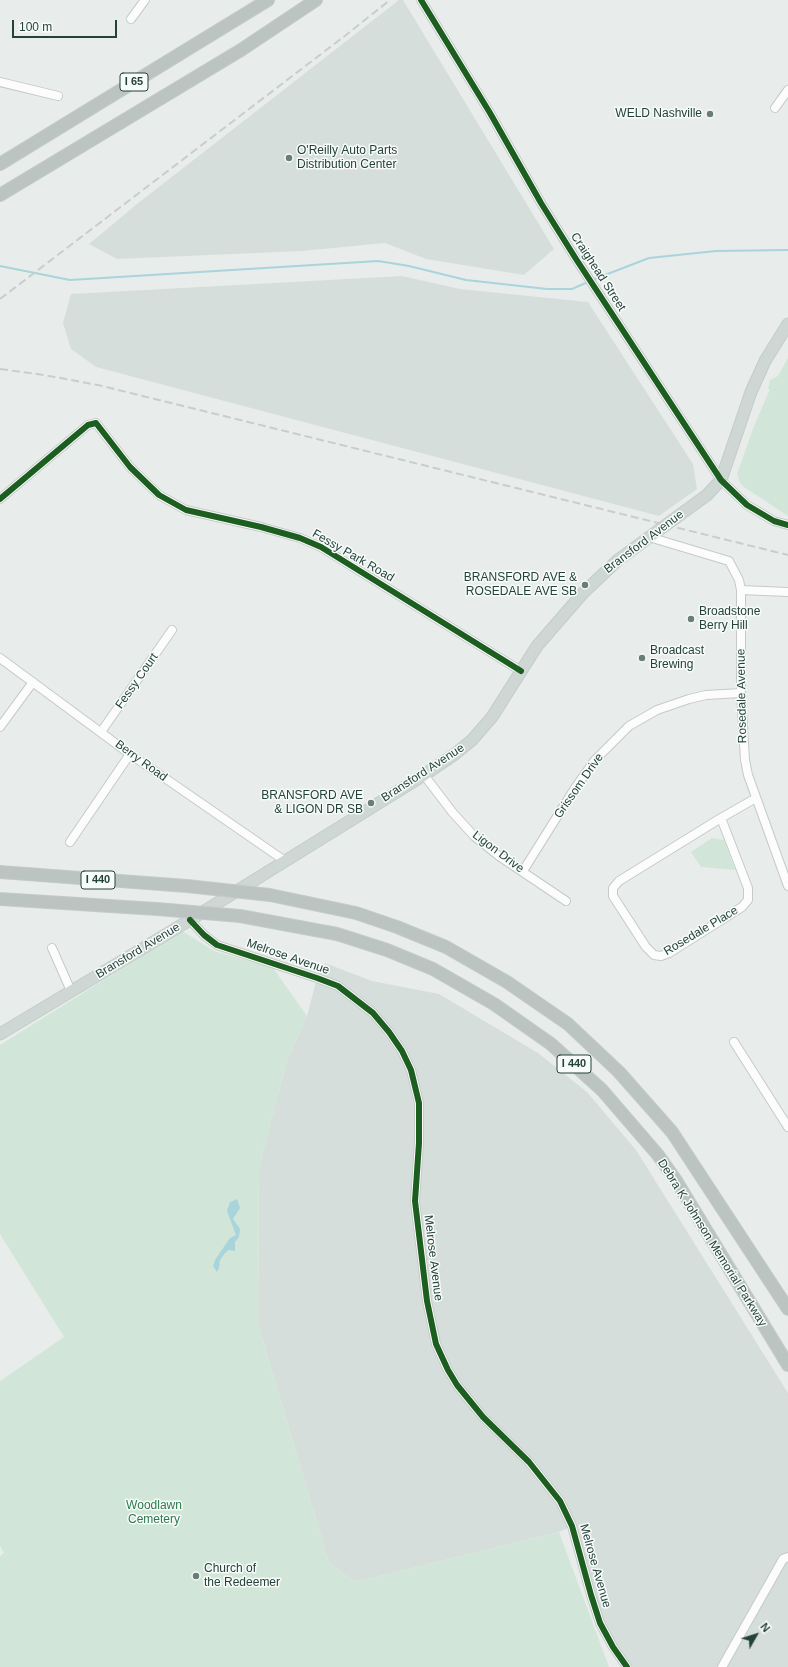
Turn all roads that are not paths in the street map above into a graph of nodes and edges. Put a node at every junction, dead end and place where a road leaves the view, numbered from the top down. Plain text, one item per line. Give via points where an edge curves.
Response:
1 (145, 0) edge
2 (268, 0) edge
3 (316, 0) edge
4 (421, 0) edge
5 (131, 19) dead end
6 (0, 82) edge
7 (788, 90) edge
8 (58, 96) dead end
9 (775, 108) dead end
10 (0, 164) edge
11 (0, 195) edge
12 (788, 324) edge
13 (721, 480) junction
14 (0, 498) edge
15 (788, 525) edge
16 (649, 537) junction
17 (741, 590) junction
18 (788, 592) edge
19 (172, 630) dead end
20 (0, 658) edge
21 (521, 671) junction
22 (33, 682) junction
23 (741, 693) junction
24 (0, 727) edge
25 (102, 732) junction
26 (130, 754) junction
27 (424, 775) junction
28 (756, 798) junction
29 (721, 818) junction
30 (70, 842) dead end
31 (285, 861) junction
32 (523, 871) junction
33 (3, 872) edge
34 (788, 886) edge
35 (0, 899) edge
36 (566, 901) dead end
37 (190, 920) junction
38 (52, 948) dead end
39 (71, 991) junction
40 (0, 1034) edge
41 (734, 1042) dead end
42 (788, 1127) edge
43 (788, 1309) edge
44 (788, 1365) edge
45 (788, 1557) edge
46 (627, 1667) edge
47 (722, 1667) edge

1 - 5 street
2 - 10 highway, I 65
3 - 11 highway, I 65 via 241,50
4 - 13 street, Craighead Street via 579,264
6 - 8 street
7 - 9 street
12 - 13 main road, Bransford Avenue via 765,361 751,392
13 - 15 street, Craighead Street via 747,505 774,521
13 - 16 main road, Bransford Avenue via 707,495
14 - 21 street, Fessy Park Road via 88,426 96,423 130,467 159,495 186,510 261,527 321,547
16 - 17 street, Rosedale Avenue via 729,561
16 - 21 main road, Bransford Avenue via 618,560 582,593 537,646
17 - 18 street
17 - 23 street, Rosedale Avenue
19 - 25 street, Fessy Court
20 - 22 street, Berry Road
21 - 27 main road, Bransford Avenue via 480,732 456,754
22 - 24 street
22 - 25 street, Berry Road
23 - 28 street, Rosedale Avenue via 744,754
23 - 32 street, Grissom Drive via 688,699 657,710 629,726 595,760
25 - 26 street, Berry Road
26 - 30 street
26 - 31 street, Berry Road
27 - 31 main road, Bransford Avenue
27 - 32 street, Ligon Drive via 474,836
28 - 29 street, Rosedale Place
28 - 34 street, Rosedale Avenue
29 - 29 street, Rosedale Place via 619,880 613,888 613,896 646,947 654,955 669,953 748,900 748,888
31 - 37 main road, Bransford Avenue
32 - 36 street, Ligon Drive
33 - 43 highway, Debra K Johnson Memorial Parkway / I 440, bridge via 270,895 356,913 446,947 507,982 568,1024 619,1072 672,1132
35 - 44 highway, Debra K Johnson Memorial Parkway / I 440, bridge via 240,916 337,934 387,950 433,969 494,1004 551,1044 602,1090 658,1155
37 - 39 main road, Bransford Avenue
37 - 46 street, Melrose Avenue via 217,945 338,986 373,1013 402,1051 411,1070 419,1103 415,1201 426,1294 436,1344 457,1385 483,1417 529,1462 560,1502 572,1526 600,1623
38 - 39 street
39 - 40 main road, Bransford Avenue
41 - 42 street
45 - 47 street via 783,1559

